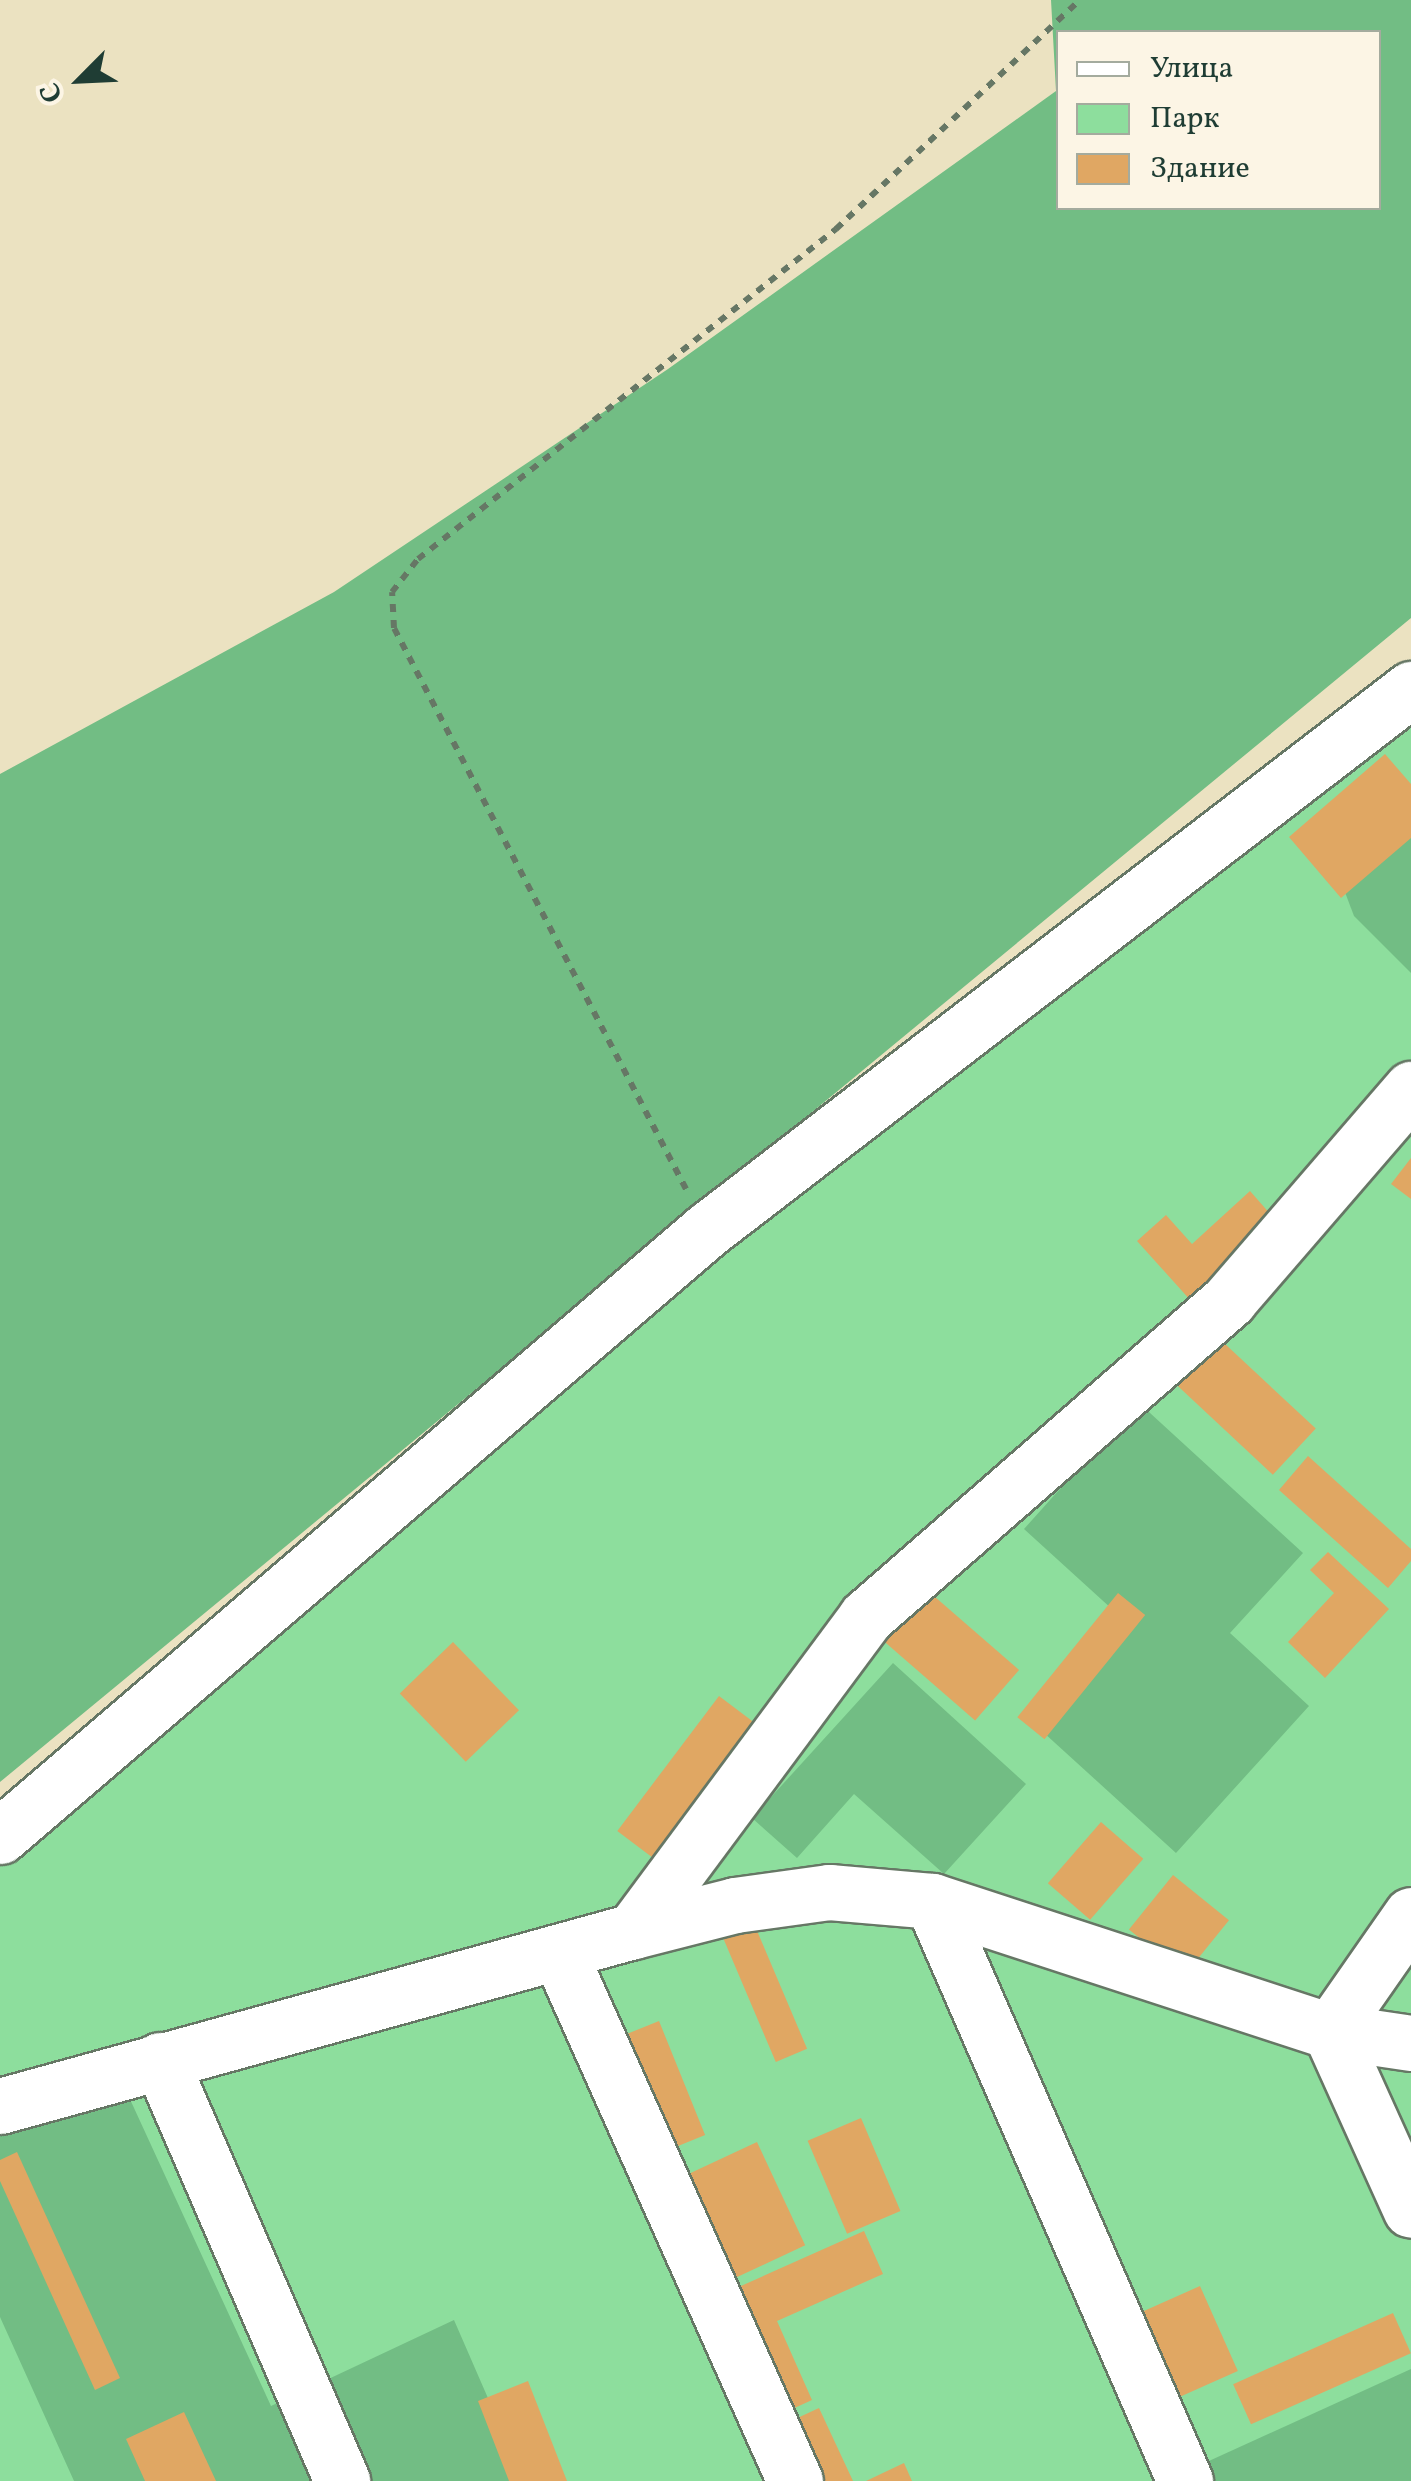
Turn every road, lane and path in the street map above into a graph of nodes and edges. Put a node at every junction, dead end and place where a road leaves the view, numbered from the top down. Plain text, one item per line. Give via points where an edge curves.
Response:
1 (1080, 0) edge
2 (1411, 690) edge
3 (1411, 1090) edge
4 (707, 1230) junction
5 (0, 1836) edge
6 (932, 1901) junction
7 (1411, 1915) edge
8 (634, 1931) junction
9 (560, 1955) junction
10 (1330, 2032) junction
11 (1411, 2043) edge
12 (160, 2060) junction
13 (0, 2106) edge
14 (1411, 2210) edge
15 (342, 2481) edge
16 (794, 2481) edge
17 (1185, 2481) edge

1 - 4 path via 836,229 418,558 392,592 394,628
2 - 4 street
3 - 8 street via 1228,1300 866,1617
4 - 5 street
6 - 8 street via 830,1892 734,1905
6 - 10 street
6 - 17 street
7 - 10 street
8 - 9 street
9 - 12 street
9 - 16 street
10 - 11 street
10 - 14 street
12 - 13 street
12 - 15 street

